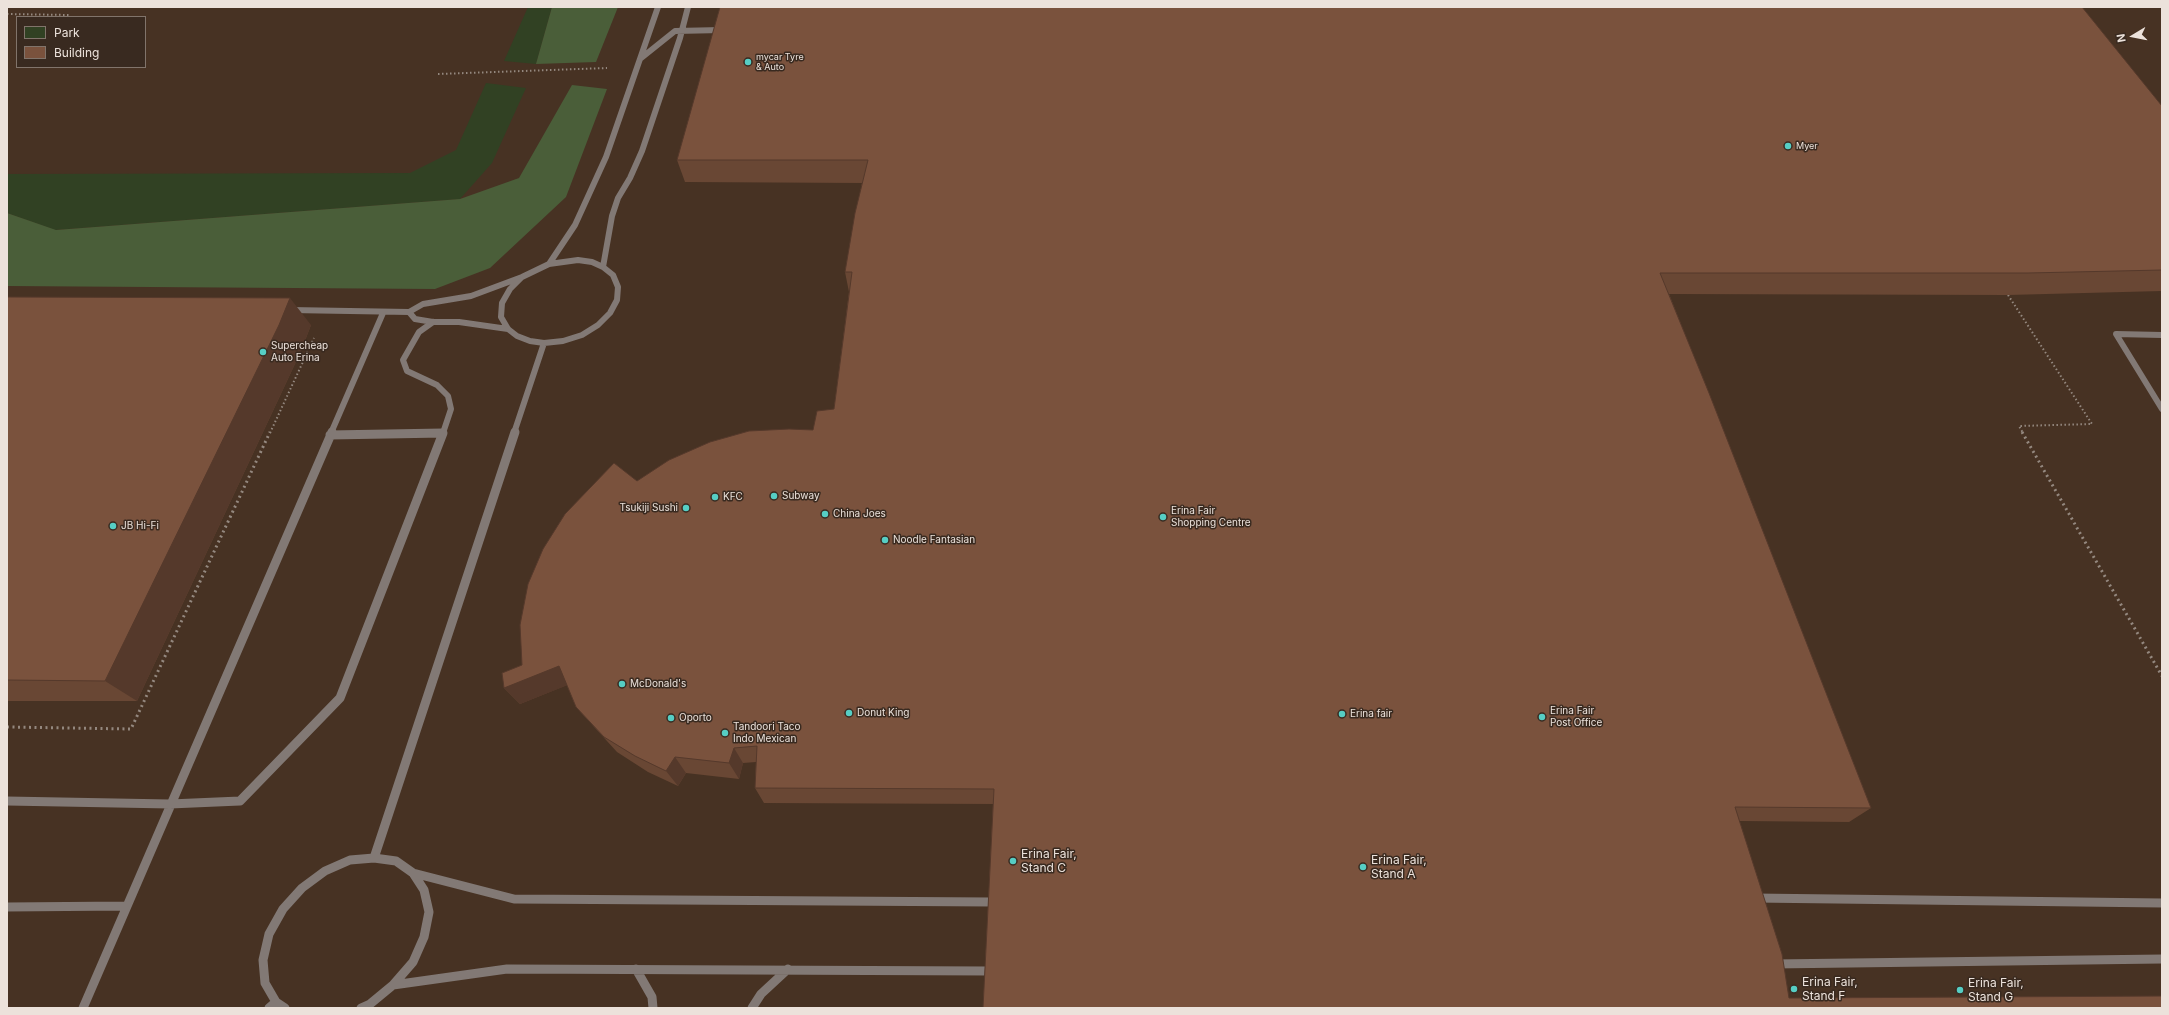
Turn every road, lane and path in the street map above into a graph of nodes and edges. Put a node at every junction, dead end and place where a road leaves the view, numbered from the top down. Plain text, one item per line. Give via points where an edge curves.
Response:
1 (658, 7) edge
2 (688, 7) edge
3 (7, 14) edge
4 (70, 15) dead end
5 (682, 30) junction
6 (725, 30) edge
7 (639, 60) junction
8 (613, 68) dead end
9 (438, 74) dead end
10 (549, 264) junction
11 (603, 267) junction
12 (522, 277) junction
13 (2008, 295) edge
14 (282, 310) edge
15 (409, 312) junction
16 (383, 313) junction
17 (433, 322) junction
18 (508, 329) junction
19 (2162, 335) edge
20 (315, 336) dead end
21 (544, 343) junction
22 (2162, 409) edge
23 (443, 433) junction
24 (330, 435) junction
25 (2162, 676) edge
26 (7, 727) edge
27 (7, 801) edge
28 (170, 804) junction
29 (374, 858) junction
30 (413, 873) junction
31 (1747, 898) edge
32 (992, 902) edge
33 (2162, 903) edge
34 (126, 906) junction
35 (7, 907) edge
36 (2162, 958) edge
37 (1760, 965) edge
38 (636, 969) junction
39 (788, 969) junction
40 (988, 971) edge
41 (393, 985) junction
42 (277, 1006) edge
43 (83, 1008) edge
44 (361, 1008) edge
45 (653, 1008) edge
46 (752, 1008) edge

1 - 7 lane
2 - 5 lane
3 - 4 path
5 - 6 lane
5 - 7 lane via 668,36
5 - 11 lane via 642,151 618,198 612,216
7 - 10 lane via 606,157 589,197 575,225
8 - 9 path
10 - 11 lane via 578,260
10 - 12 lane
11 - 21 lane via 613,276 618,287 617,300 610,313 598,325 582,335
12 - 15 lane via 471,296 423,304
12 - 18 lane via 510,289 502,303 501,317
13 - 25 path via 2092,424 2018,426
14 - 16 lane
15 - 16 lane
15 - 17 lane via 415,319
16 - 24 lane
17 - 18 lane via 459,322
17 - 23 lane via 420,332 403,360 407,371 436,385 448,396 451,409
18 - 21 lane via 517,336
19 - 22 lane via 2116,334
20 - 26 path via 131,729
21 - 29 lane
23 - 24 lane
23 - 28 lane via 340,698 240,802
24 - 28 lane
27 - 28 lane
28 - 34 lane
29 - 30 lane via 396,861
29 - 42 lane via 350,860 325,871 302,888 283,909 269,934 263,960 265,983
30 - 32 lane via 514,899
30 - 41 lane via 424,890 428,912 425,931 413,962
31 - 33 lane
34 - 35 lane
34 - 43 lane
36 - 37 lane
38 - 39 lane
38 - 41 lane via 507,969
38 - 45 lane via 652,997
39 - 40 lane
39 - 46 lane via 761,994
41 - 44 lane via 370,1004

